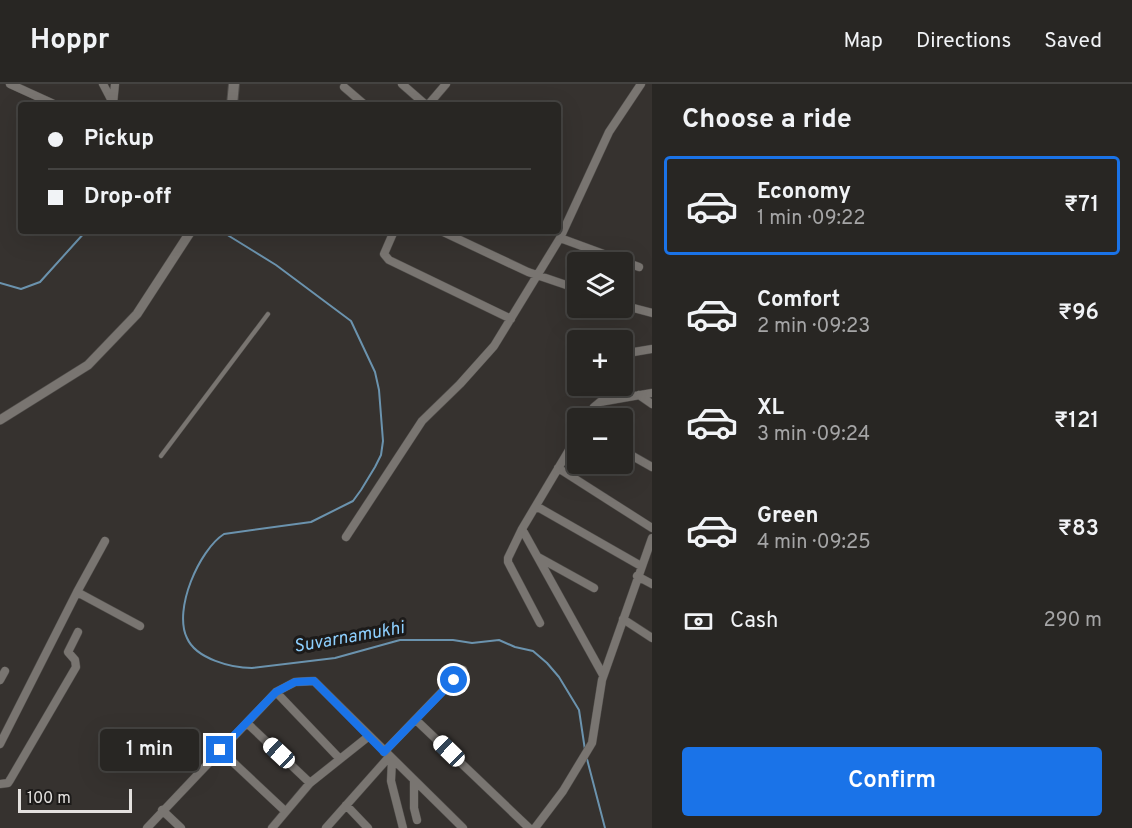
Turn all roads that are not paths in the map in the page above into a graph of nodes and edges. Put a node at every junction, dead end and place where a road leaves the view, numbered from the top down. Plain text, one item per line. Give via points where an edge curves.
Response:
1 (10, 84) edge
2 (103, 84) edge
3 (115, 84) edge
4 (234, 84) edge
5 (402, 84) edge
6 (446, 84) edge
7 (641, 84) edge
8 (344, 87) dead end
9 (49, 102) edge
10 (112, 102) edge
11 (113, 102) edge
12 (232, 102) edge
13 (362, 102) edge
14 (423, 102) edge
15 (430, 102) edge
16 (190, 234) edge
17 (393, 234) edge
18 (448, 234) edge
19 (560, 238) junction
20 (639, 267) dead end
21 (537, 275) junction
22 (567, 285) edge
23 (633, 308) edge
24 (652, 313) edge
25 (268, 314) dead end
26 (511, 319) junction
27 (652, 350) edge
28 (633, 353) edge
29 (652, 393) edge
30 (639, 395) junction
31 (652, 404) edge
32 (595, 408) edge
33 (0, 420) edge
34 (567, 453) edge
35 (161, 456) dead end
36 (633, 456) edge
37 (652, 467) edge
38 (558, 468) junction
39 (536, 506) junction
40 (652, 528) edge
41 (522, 529) junction
42 (346, 537) dead end
43 (652, 538) edge
44 (105, 541) dead end
45 (537, 556) junction
46 (641, 566) junction
47 (637, 576) junction
48 (652, 584) edge
49 (594, 588) dead end
50 (77, 592) junction
51 (622, 619) junction
52 (540, 622) dead end
53 (140, 626) dead end
54 (78, 632) dead end
55 (652, 638) edge
56 (464, 670) dead end
57 (5, 671) dead end
58 (603, 675) junction
59 (0, 680) edge
60 (276, 692) junction
61 (417, 720) junction
62 (247, 723) junction
63 (369, 736) junction
64 (0, 744) edge
65 (220, 750) junction
66 (389, 756) junction
67 (340, 759) junction
68 (414, 781) junction
69 (310, 783) junction
70 (1, 785) edge
71 (346, 805) junction
72 (162, 810) junction
73 (285, 811) junction
74 (417, 820) dead end
75 (147, 828) edge
76 (181, 828) edge
77 (272, 828) edge
78 (326, 828) edge
79 (368, 828) edge
80 (403, 828) edge
81 (463, 828) edge
82 (529, 828) edge
83 (535, 828) edge

1 - 9 street
2 - 10 street
3 - 11 street
4 - 12 main road
5 - 14 street
6 - 15 street
7 - 19 street via 609,132
8 - 13 street
16 - 33 street via 137,314 88,365
17 - 26 street via 384,254 388,260
18 - 21 street
19 - 20 street
19 - 21 street
21 - 22 street
21 - 26 street
23 - 24 street
25 - 35 lane
26 - 42 street via 494,346 422,421
27 - 28 street
29 - 30 street
30 - 31 street
30 - 32 street via 600,402
34 - 38 street
36 - 37 street
38 - 39 street
38 - 40 street
39 - 41 street
39 - 46 street
41 - 45 street
41 - 52 street via 508,562
43 - 46 street
44 - 50 street
45 - 49 street
45 - 58 street
46 - 47 street
47 - 48 street
47 - 51 street
50 - 53 street
50 - 64 street
51 - 55 street
51 - 58 street
54 - 70 street via 68,652 76,667 10,780
56 - 61 street
57 - 59 street
58 - 83 street via 592,743
60 - 62 street
60 - 63 street via 295,682 314,681
60 - 67 street
61 - 66 street
61 - 82 street
62 - 65 street
62 - 69 street
63 - 66 street
63 - 67 street
65 - 72 street
65 - 73 street
66 - 68 street
66 - 71 street
66 - 80 street
67 - 69 street
68 - 74 street
68 - 81 street
69 - 73 street
71 - 78 street
71 - 79 street
72 - 75 street
72 - 76 street
73 - 77 street

